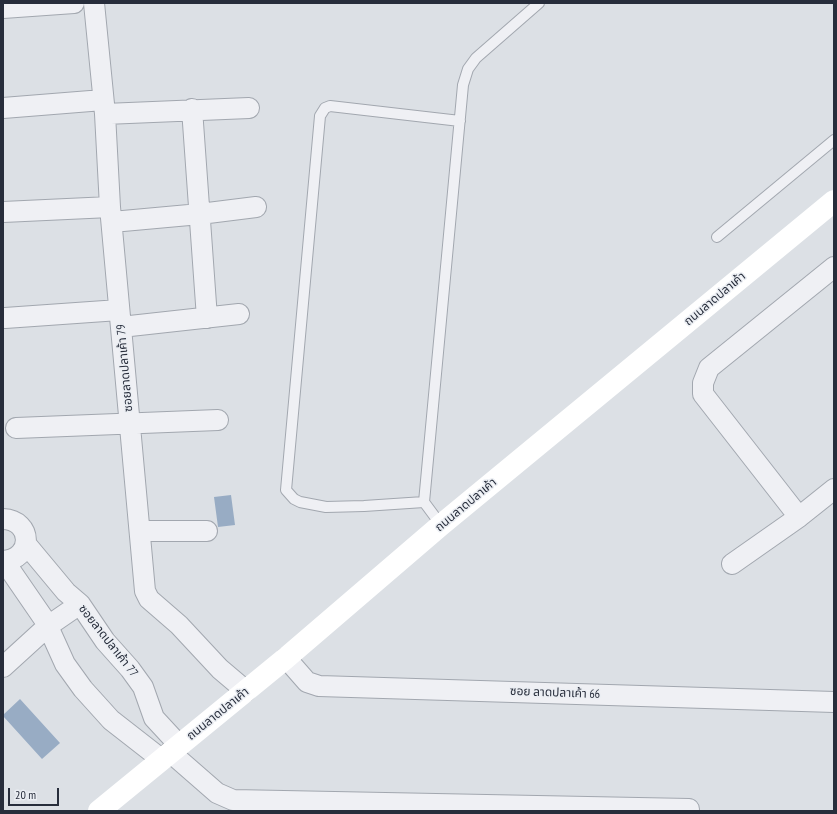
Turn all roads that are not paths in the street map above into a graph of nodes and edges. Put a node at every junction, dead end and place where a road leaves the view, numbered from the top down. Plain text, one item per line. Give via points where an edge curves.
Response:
1 (74, 3) edge
2 (94, 3) edge
3 (539, 3) edge
4 (3, 8) edge
5 (104, 107) junction
6 (3, 108) edge
7 (249, 108) dead end
8 (192, 109) junction
9 (460, 121) junction
10 (834, 140) edge
11 (834, 201) edge
12 (256, 207) dead end
13 (3, 212) edge
14 (111, 214) junction
15 (200, 214) junction
16 (717, 237) dead end
17 (833, 268) edge
18 (238, 314) dead end
19 (5, 318) dead end
20 (207, 318) junction
21 (120, 319) junction
22 (218, 420) dead end
23 (130, 424) junction
24 (16, 428) dead end
25 (834, 489) edge
26 (424, 502) junction
27 (3, 515) edge
28 (799, 517) junction
29 (441, 525) junction
30 (140, 530) junction
31 (207, 531) dead end
32 (26, 544) junction
33 (3, 561) edge
34 (732, 564) dead end
35 (80, 604) junction
36 (48, 626) junction
37 (286, 658) junction
38 (3, 667) edge
39 (246, 691) junction
40 (834, 702) edge
41 (170, 752) junction
42 (689, 809) dead end
43 (99, 811) edge

1 - 4 street
2 - 5 street, ซอยลาดปลาเค้า 79
3 - 9 lane via 476,58 468,69 463,85
5 - 6 street
5 - 8 street
5 - 14 street, ซอยลาดปลาเค้า 79
7 - 8 street
8 - 15 street
9 - 26 lane
9 - 26 lane via 330,106 325,108 320,116 286,490 300,502 326,506
10 - 16 lane
11 - 29 main road, ถนนลาดปลาเค้า
12 - 15 street
13 - 14 street
14 - 15 street
14 - 21 street, ซอยลาดปลาเค้า 79
15 - 20 street
17 - 28 street via 709,368 702,383 703,394
18 - 20 street
19 - 21 street
20 - 21 street
21 - 23 street, ซอยลาดปลาเค้า 79
22 - 23 street
23 - 24 street
23 - 30 street, ซอยลาดปลาเค้า 79
25 - 28 street
26 - 29 lane
27 - 32 street via 22,528
28 - 34 street
29 - 37 main road, ถนนลาดปลาเค้า
30 - 31 street
30 - 39 street, ซอยลาดปลาเค้า 79 via 145,591 149,599
32 - 33 street via 19,556 13,560
32 - 35 street, ซอยลาดปลาเค้า 77 via 66,592
33 - 36 street
35 - 36 street
35 - 41 street, ซอยลาดปลาเค้า 77 via 105,641 143,687
36 - 38 street
36 - 41 street via 65,664 111,720
37 - 39 main road, ถนนลาดปลาเค้า
37 - 40 street, ซอย ลาดปลาเค้า 66 via 307,682 319,686
39 - 41 main road, ถนนลาดปลาเค้า
41 - 42 street via 217,793 233,800
41 - 43 main road, ถนนลาดปลาเค้า

